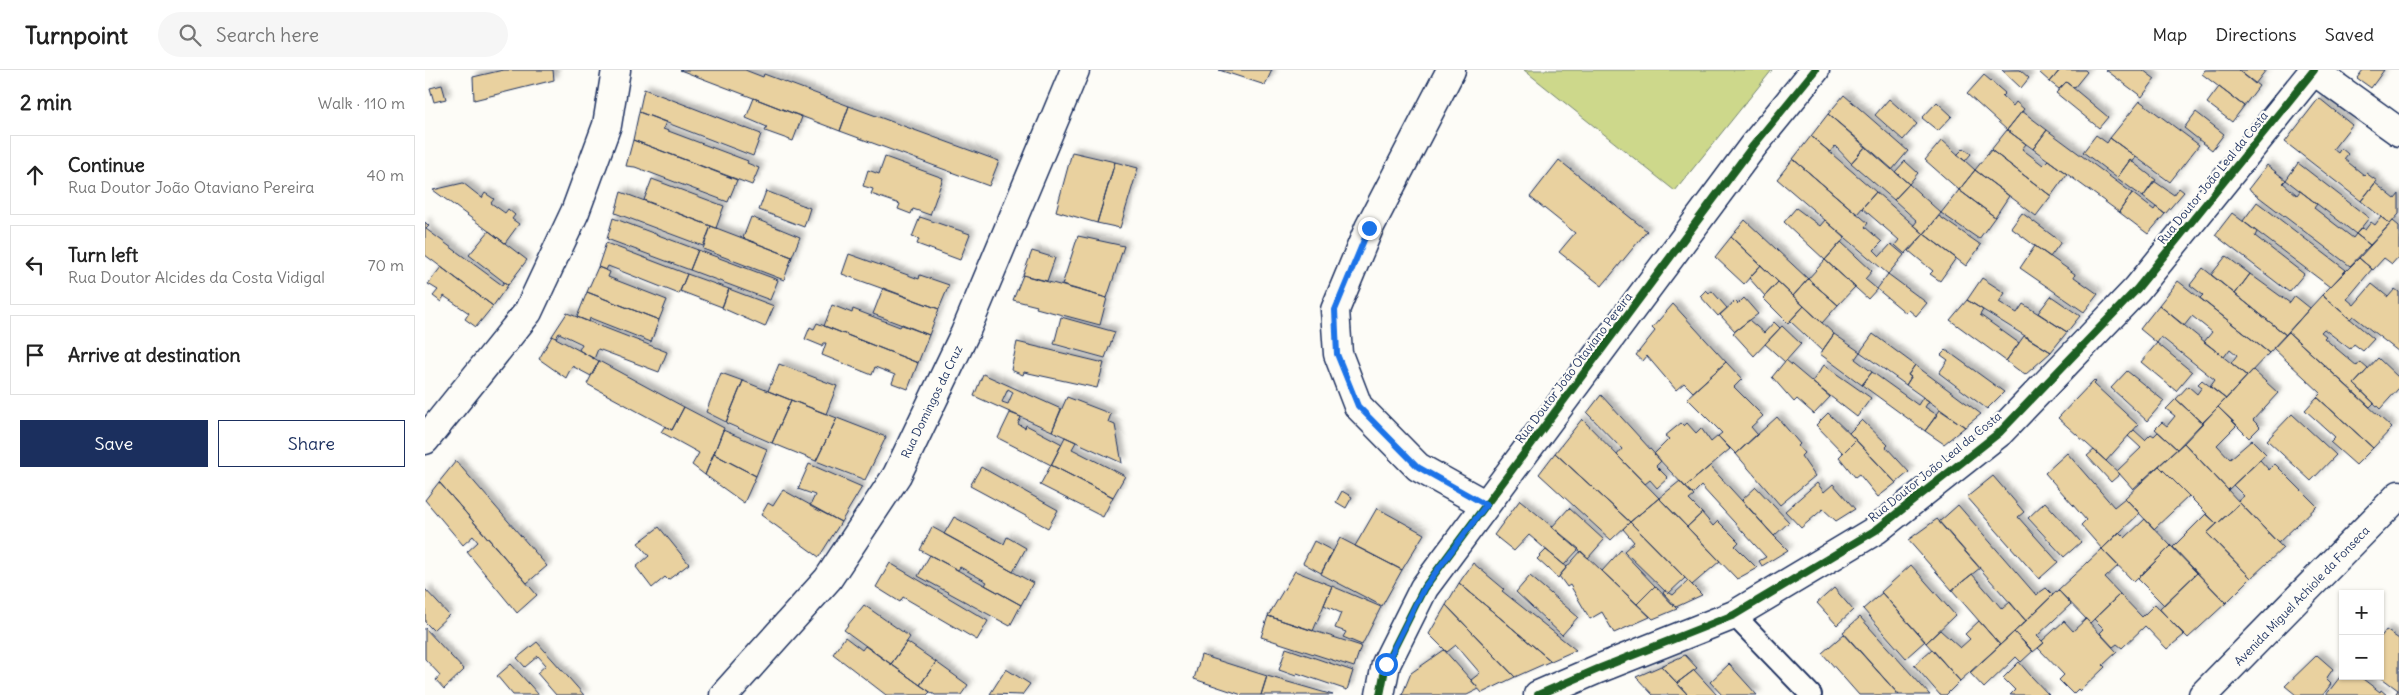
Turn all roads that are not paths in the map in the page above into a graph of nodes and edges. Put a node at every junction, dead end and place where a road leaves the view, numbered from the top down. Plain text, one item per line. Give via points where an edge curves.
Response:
1 (616, 70) edge
2 (1075, 70) edge
3 (1451, 70) edge
4 (1815, 70) edge
5 (2314, 70) edge
6 (2399, 132) edge
7 (425, 440) edge
8 (2399, 496) edge
9 (1486, 505) junction
10 (1734, 615) junction
11 (724, 695) edge
12 (1380, 695) edge
13 (1538, 695) edge
14 (1811, 695) edge
15 (2203, 695) edge

1 - 7 street via 607,125 575,212 527,312
2 - 11 street, Rua Domingos da Cruz via 965,333 897,475 828,579
3 - 9 street via 1369,228 1335,310 1337,354 1358,406 1418,467
4 - 9 street, Rua Doutor João Otaviano Pereira via 1753,146
5 - 6 street
5 - 10 street, Rua Doutor João Leal da Costa via 2137,289 2000,432 1876,530
8 - 15 street, Avenida Miguel Achiole da Fonseca
9 - 12 street, Rua Doutor João Otaviano Pereira via 1424,588 1386,664
10 - 13 street, Rua Doutor João Leal da Costa
10 - 14 lane

